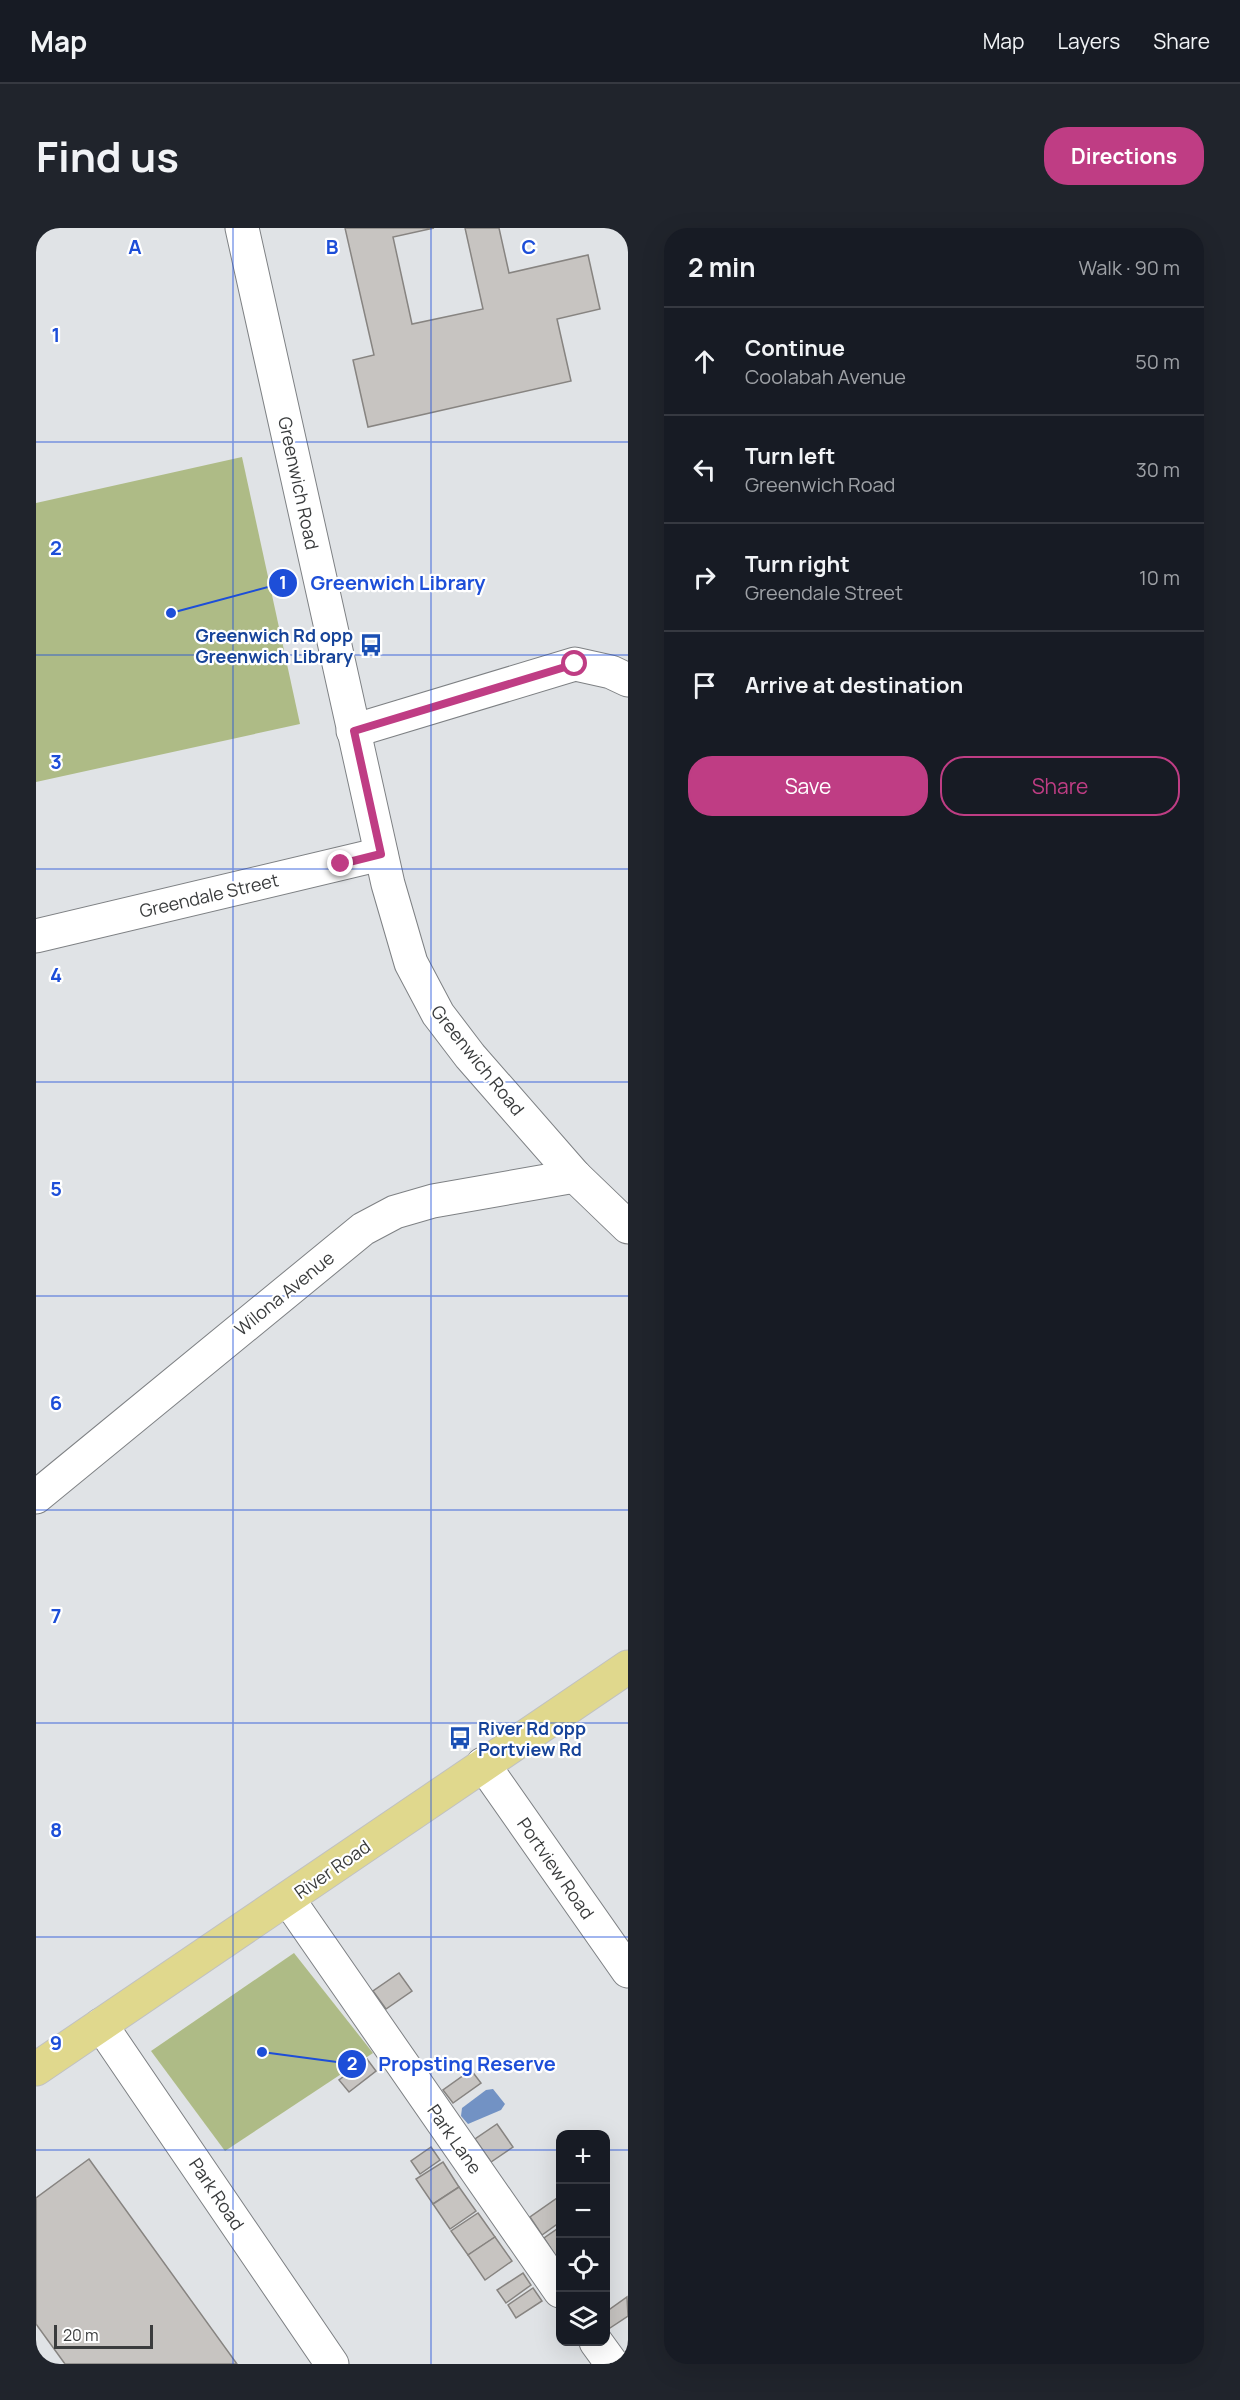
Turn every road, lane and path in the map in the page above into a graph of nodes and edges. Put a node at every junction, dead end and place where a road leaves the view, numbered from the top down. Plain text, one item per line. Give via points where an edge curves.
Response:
1 (242, 228) edge
2 (628, 680) edge
3 (354, 731) junction
4 (381, 854) junction
5 (36, 936) edge
6 (575, 1176) junction
7 (628, 1227) edge
8 (36, 1497) edge
9 (628, 1667) edge
10 (483, 1764) junction
11 (288, 1899) junction
12 (628, 1971) edge
13 (101, 2025) junction
14 (36, 2069) edge
15 (556, 2283) edge
16 (599, 2346) edge
17 (332, 2364) edge
18 (612, 2364) edge

1 - 3 street, Greenwich Road
2 - 3 street via 575,664
3 - 4 street, Greenwich Road
4 - 5 street, Greendale Street
4 - 6 street, Greenwich Road via 411,963 438,1014
6 - 7 street, Greenwich Road
6 - 8 street, Wilona Avenue via 433,1201 395,1212 363,1229
9 - 10 main road, River Road
10 - 11 main road, River Road
10 - 12 street, Portview Road
11 - 13 main road, River Road
11 - 15 street, Park Lane
13 - 14 main road, River Road
13 - 17 street, Park Road
16 - 18 street

